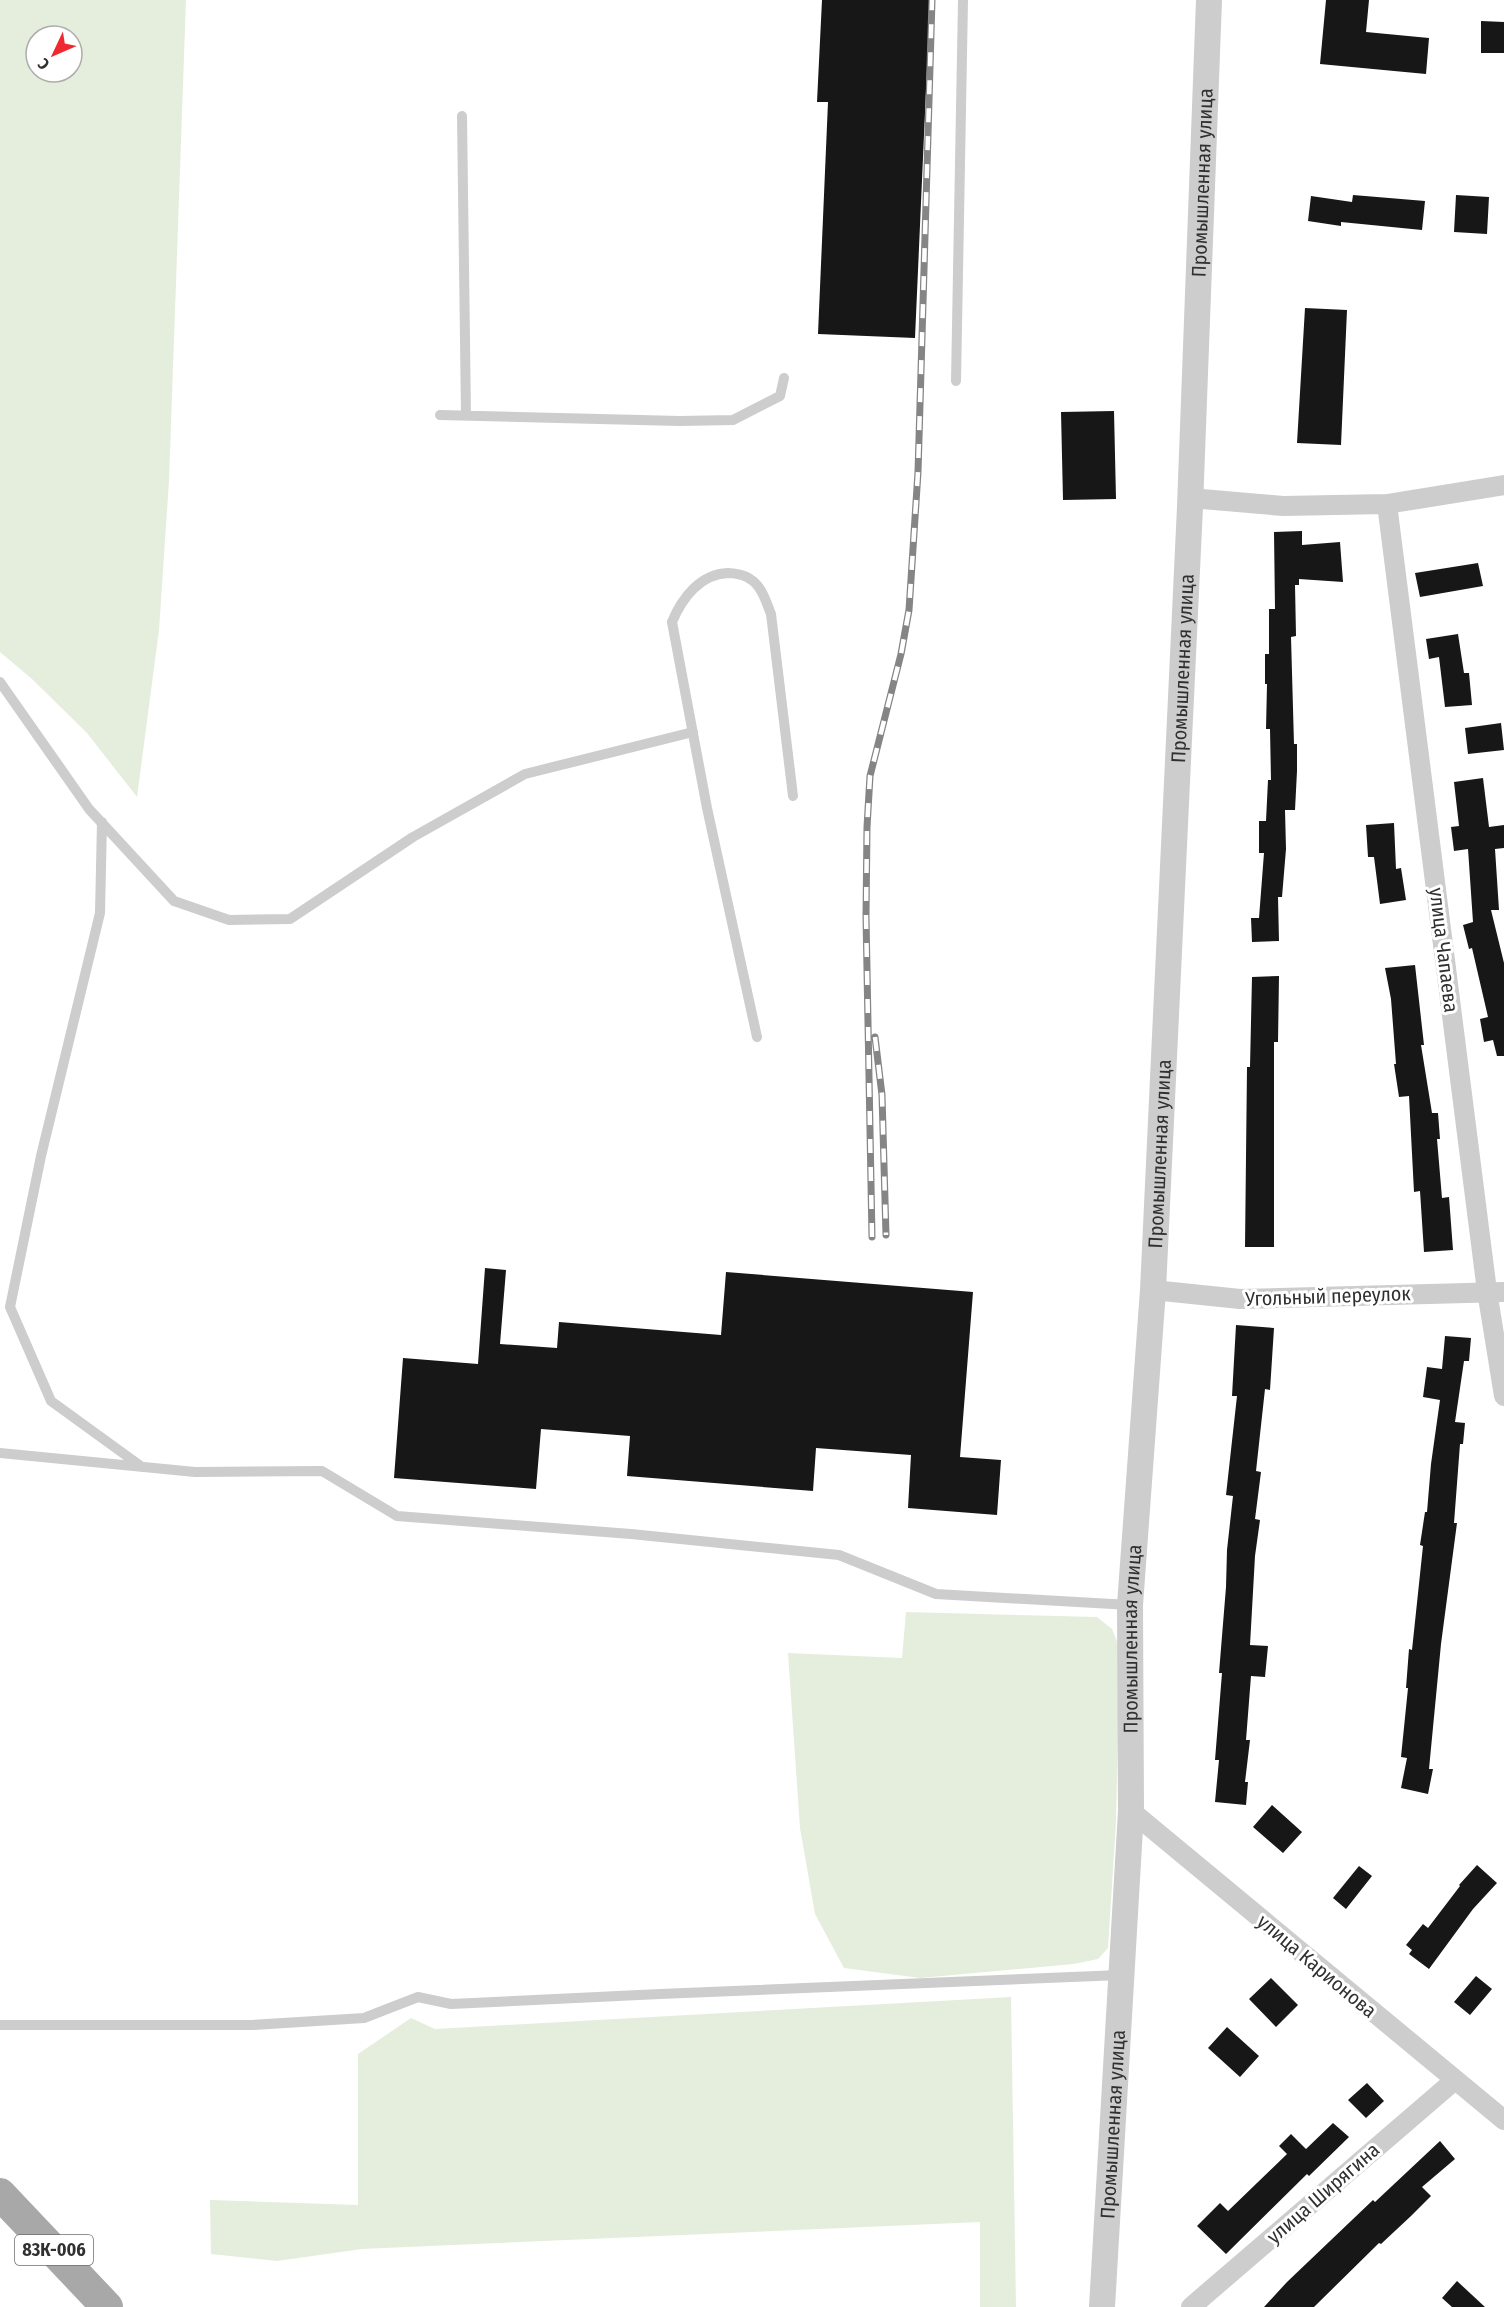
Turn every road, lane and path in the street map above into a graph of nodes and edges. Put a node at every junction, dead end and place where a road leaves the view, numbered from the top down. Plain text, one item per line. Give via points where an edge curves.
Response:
1 (963, 0) edge
2 (1209, 0) edge
3 (462, 116) dead end
4 (784, 378) dead end
5 (956, 381) dead end
6 (440, 415) dead end
7 (466, 415) junction
8 (1504, 485) edge
9 (1190, 498) junction
10 (1387, 504) junction
11 (0, 682) edge
12 (693, 732) junction
13 (793, 796) dead end
14 (102, 822) junction
15 (757, 1036) dead end
16 (1153, 1290) junction
17 (1496, 1292) edge
18 (1504, 1396) edge
19 (0, 1453) edge
20 (142, 1467) junction
21 (1130, 1605) junction
22 (1131, 1811) junction
23 (1121, 1975) junction
24 (0, 2025) edge
25 (1455, 2080) junction
26 (1504, 2120) edge
27 (0, 2194) edge
28 (107, 2307) edge
29 (1102, 2307) edge
30 (1191, 2307) edge

1 - 5 lane
2 - 9 street, Промышленная улица
3 - 7 lane
4 - 7 lane via 780,396 733,420
6 - 7 lane
8 - 10 street
9 - 10 street via 1283,506
9 - 16 street, Промышленная улица
10 - 17 street, улица Чапаева
11 - 14 lane
12 - 13 lane via 672,622 678,607 699,583 720,573 734,573 750,579 764,594 771,614
12 - 14 lane via 525,774 413,837 290,919 229,920 174,901
12 - 15 lane
14 - 20 lane via 100,913 41,1156 10,1307 51,1401
16 - 17 street, Угольный переулок via 1240,1299
16 - 21 street, Промышленная улица
17 - 18 street, улица Чапаева
19 - 20 lane
20 - 21 lane via 195,1472 322,1471 397,1516 839,1555 936,1594
21 - 22 street, Промышленная улица
22 - 23 street, Промышленная улица
22 - 25 street, улица Карионова
23 - 24 lane via 451,2004 418,1997 364,2018 252,2025
23 - 29 street, Промышленная улица
25 - 26 street, улица Карионова
25 - 30 street, улица Ширягина
27 - 28 main road, 83К-006

